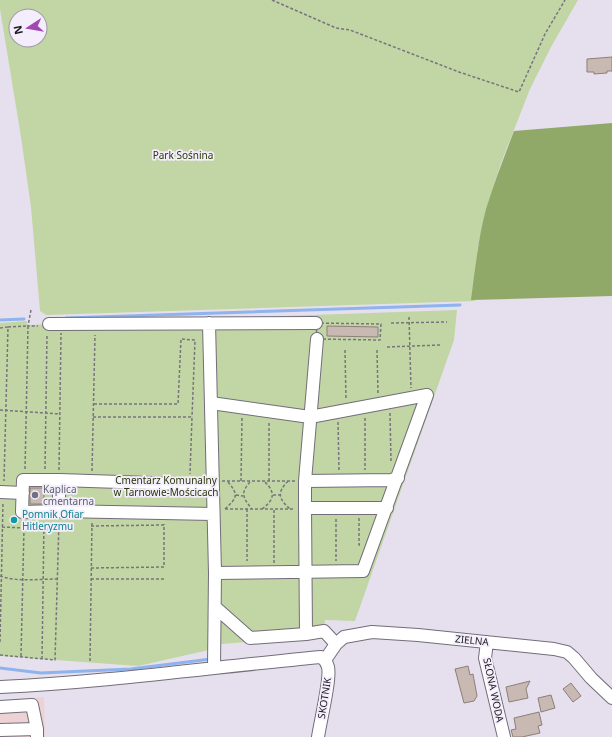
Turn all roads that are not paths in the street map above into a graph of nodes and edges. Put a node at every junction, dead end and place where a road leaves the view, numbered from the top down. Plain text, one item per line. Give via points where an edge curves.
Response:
1 (209, 323) junction
2 (316, 323) road end
3 (46, 328) road end
4 (317, 339) road end
5 (211, 403) junction
6 (310, 416) junction
7 (394, 479) junction
8 (59, 480) junction
9 (305, 481) junction
10 (212, 483) junction
11 (2, 492) edge
12 (23, 493) junction
13 (305, 508) junction
14 (387, 508) junction
15 (59, 511) junction
16 (213, 512) junction
17 (306, 572) junction
18 (215, 573) junction
19 (215, 607) junction
20 (306, 634) junction
21 (487, 642) junction
22 (336, 644) junction
23 (325, 660) junction
24 (214, 667) junction
25 (32, 685) junction
26 (0, 687) edge
27 (612, 698) edge
28 (32, 705) junction
29 (0, 707) edge
30 (0, 730) edge
31 (37, 733) edge
32 (318, 737) edge
33 (504, 737) edge

1 - 2 street
1 - 3 street via 61,324
1 - 5 street
4 - 6 street
5 - 6 street
5 - 10 street
6 - 7 street via 427,395
6 - 9 street
7 - 9 street
7 - 14 street
8 - 10 street via 190,485
8 - 12 street via 23,480
8 - 15 street
9 - 13 street
10 - 16 street
11 - 12 street
12 - 15 street via 22,512
13 - 14 street
13 - 17 street
14 - 17 street via 363,571
15 - 16 street via 164,519
16 - 18 street
17 - 18 street
17 - 20 street
18 - 19 street
19 - 20 street via 250,638
19 - 24 street
20 - 22 street via 324,631
21 - 22 street, ZIELNA via 372,632 344,638
21 - 27 street, ZIELNA via 567,652
21 - 33 street, SŁONA WODA via 486,658
22 - 23 street
23 - 24 street via 321,657
23 - 32 street, SKOTNIK via 328,679
24 - 25 street
25 - 26 street
25 - 28 street
28 - 29 street
28 - 31 street
30 - 31 street

